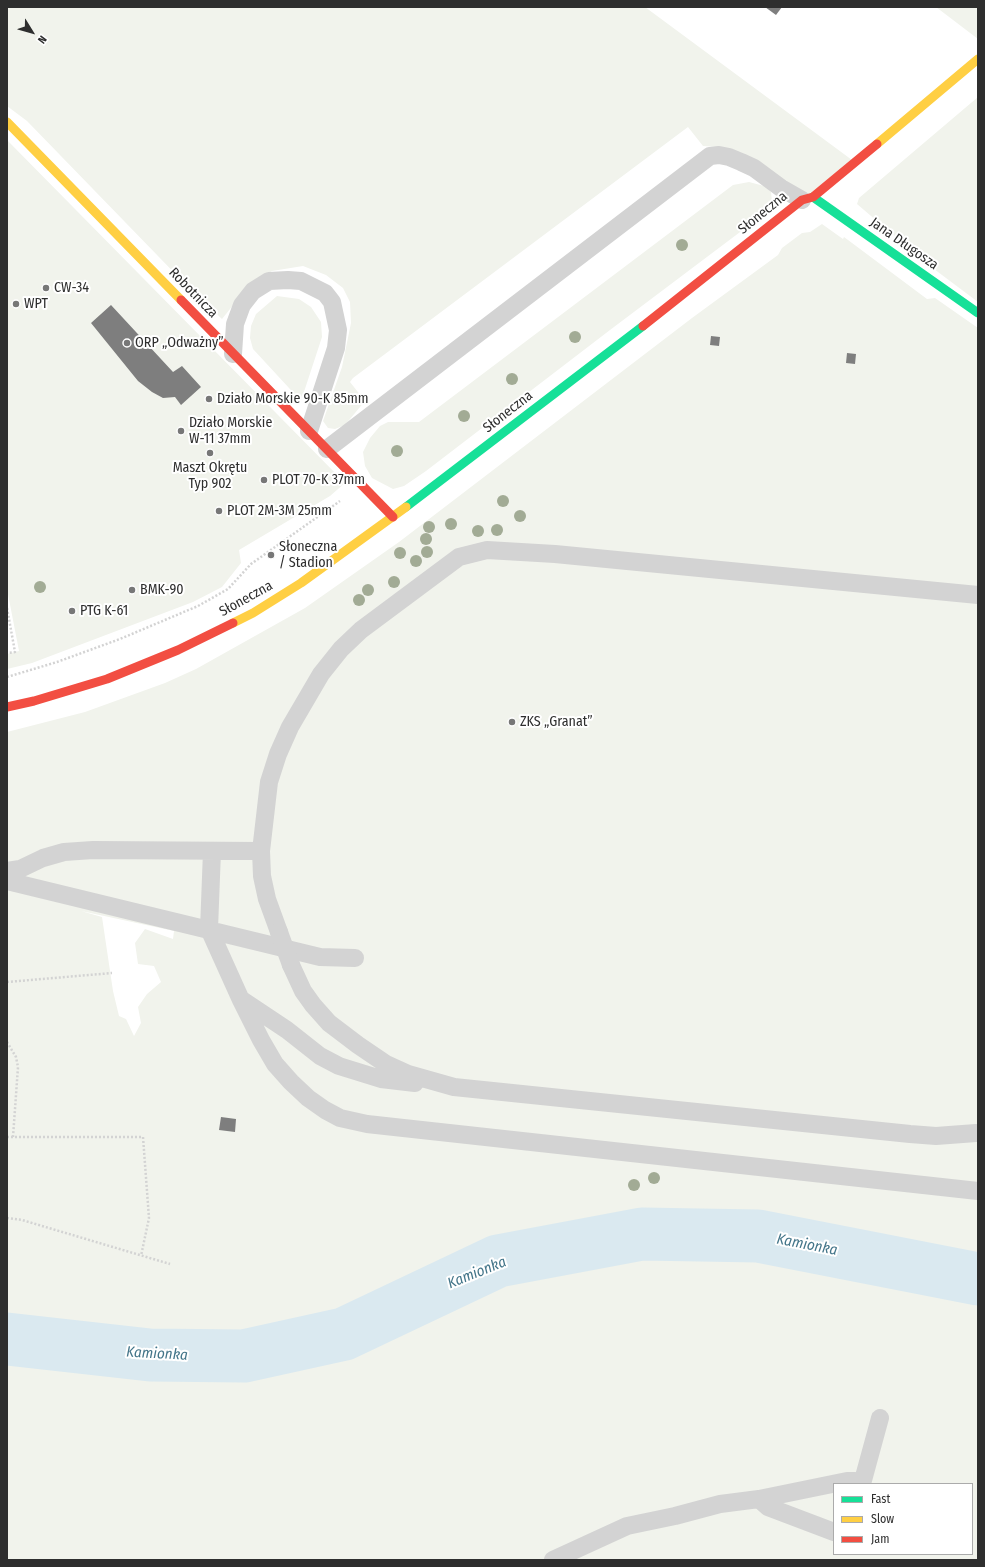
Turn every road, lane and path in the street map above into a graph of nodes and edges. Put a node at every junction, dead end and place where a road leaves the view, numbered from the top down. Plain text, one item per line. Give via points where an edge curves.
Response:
1 (978, 59) edge
2 (7, 122) edge
3 (808, 199) junction
4 (978, 313) edge
5 (233, 354) junction
6 (308, 431) junction
7 (327, 449) junction
8 (362, 485) junction
9 (393, 517) junction
10 (978, 595) edge
11 (7, 608) edge
12 (7, 653) edge
13 (7, 677) edge
14 (7, 706) edge
15 (212, 851) junction
16 (261, 851) junction
17 (7, 871) edge
18 (7, 881) edge
19 (209, 929) junction
20 (354, 958) dead end
21 (112, 973) dead end
22 (7, 982) edge
23 (241, 1000) junction
24 (7, 1042) edge
25 (454, 1087) junction
26 (976, 1133) dead end
27 (7, 1137) edge
28 (13, 1137) junction
29 (978, 1191) edge
30 (7, 1218) edge
31 (141, 1256) junction
32 (170, 1264) dead end
33 (880, 1418) dead end
34 (837, 1483) edge
35 (860, 1483) edge
36 (862, 1483) edge
37 (833, 1484) edge
38 (759, 1499) junction
39 (833, 1532) edge
40 (553, 1560) edge

1 - 3 street, Słoneczna
2 - 5 street, Robotnicza
3 - 4 street, Jana Długosza
3 - 7 lane via 781,188 754,168 741,162 719,155 710,156
3 - 9 street, Słoneczna
5 - 6 street, Robotnicza
5 - 6 lane via 235,324 242,305 253,291 269,281 288,280 301,281 325,293 332,302 338,330 336,348
6 - 7 street, Robotnicza
7 - 8 street, Robotnicza
8 - 9 street, Robotnicza
8 - 13 path via 251,564 228,589 198,606 120,639
9 - 14 street, Słoneczna via 301,583 253,613 178,650 107,679 34,702
10 - 16 lane via 555,554 487,550 459,557 361,630 341,649 321,674 290,727 278,754 269,782
11 - 12 path via 15,652
15 - 16 lane
15 - 17 lane via 64,852 20,869
15 - 19 lane
16 - 25 lane, bridge via 263,881 278,932 303,991 313,1005 329,1023 386,1064 408,1074
18 - 19 lane
19 - 20 lane via 320,957
19 - 23 lane
21 - 22 path
23 - 25 lane via 287,1030 320,1056 339,1066 381,1079
23 - 29 lane via 275,1064 308,1098 340,1118 367,1124
24 - 28 path via 16,1057 18,1067
25 - 26 lane via 910,1134 936,1136
27 - 28 path
28 - 31 path via 143,1137 149,1218
30 - 31 path via 22,1220
31 - 32 path
33 - 36 lane
34 - 35 lane
37 - 38 lane
38 - 39 lane via 768,1507
38 - 40 lane via 720,1504 627,1526

